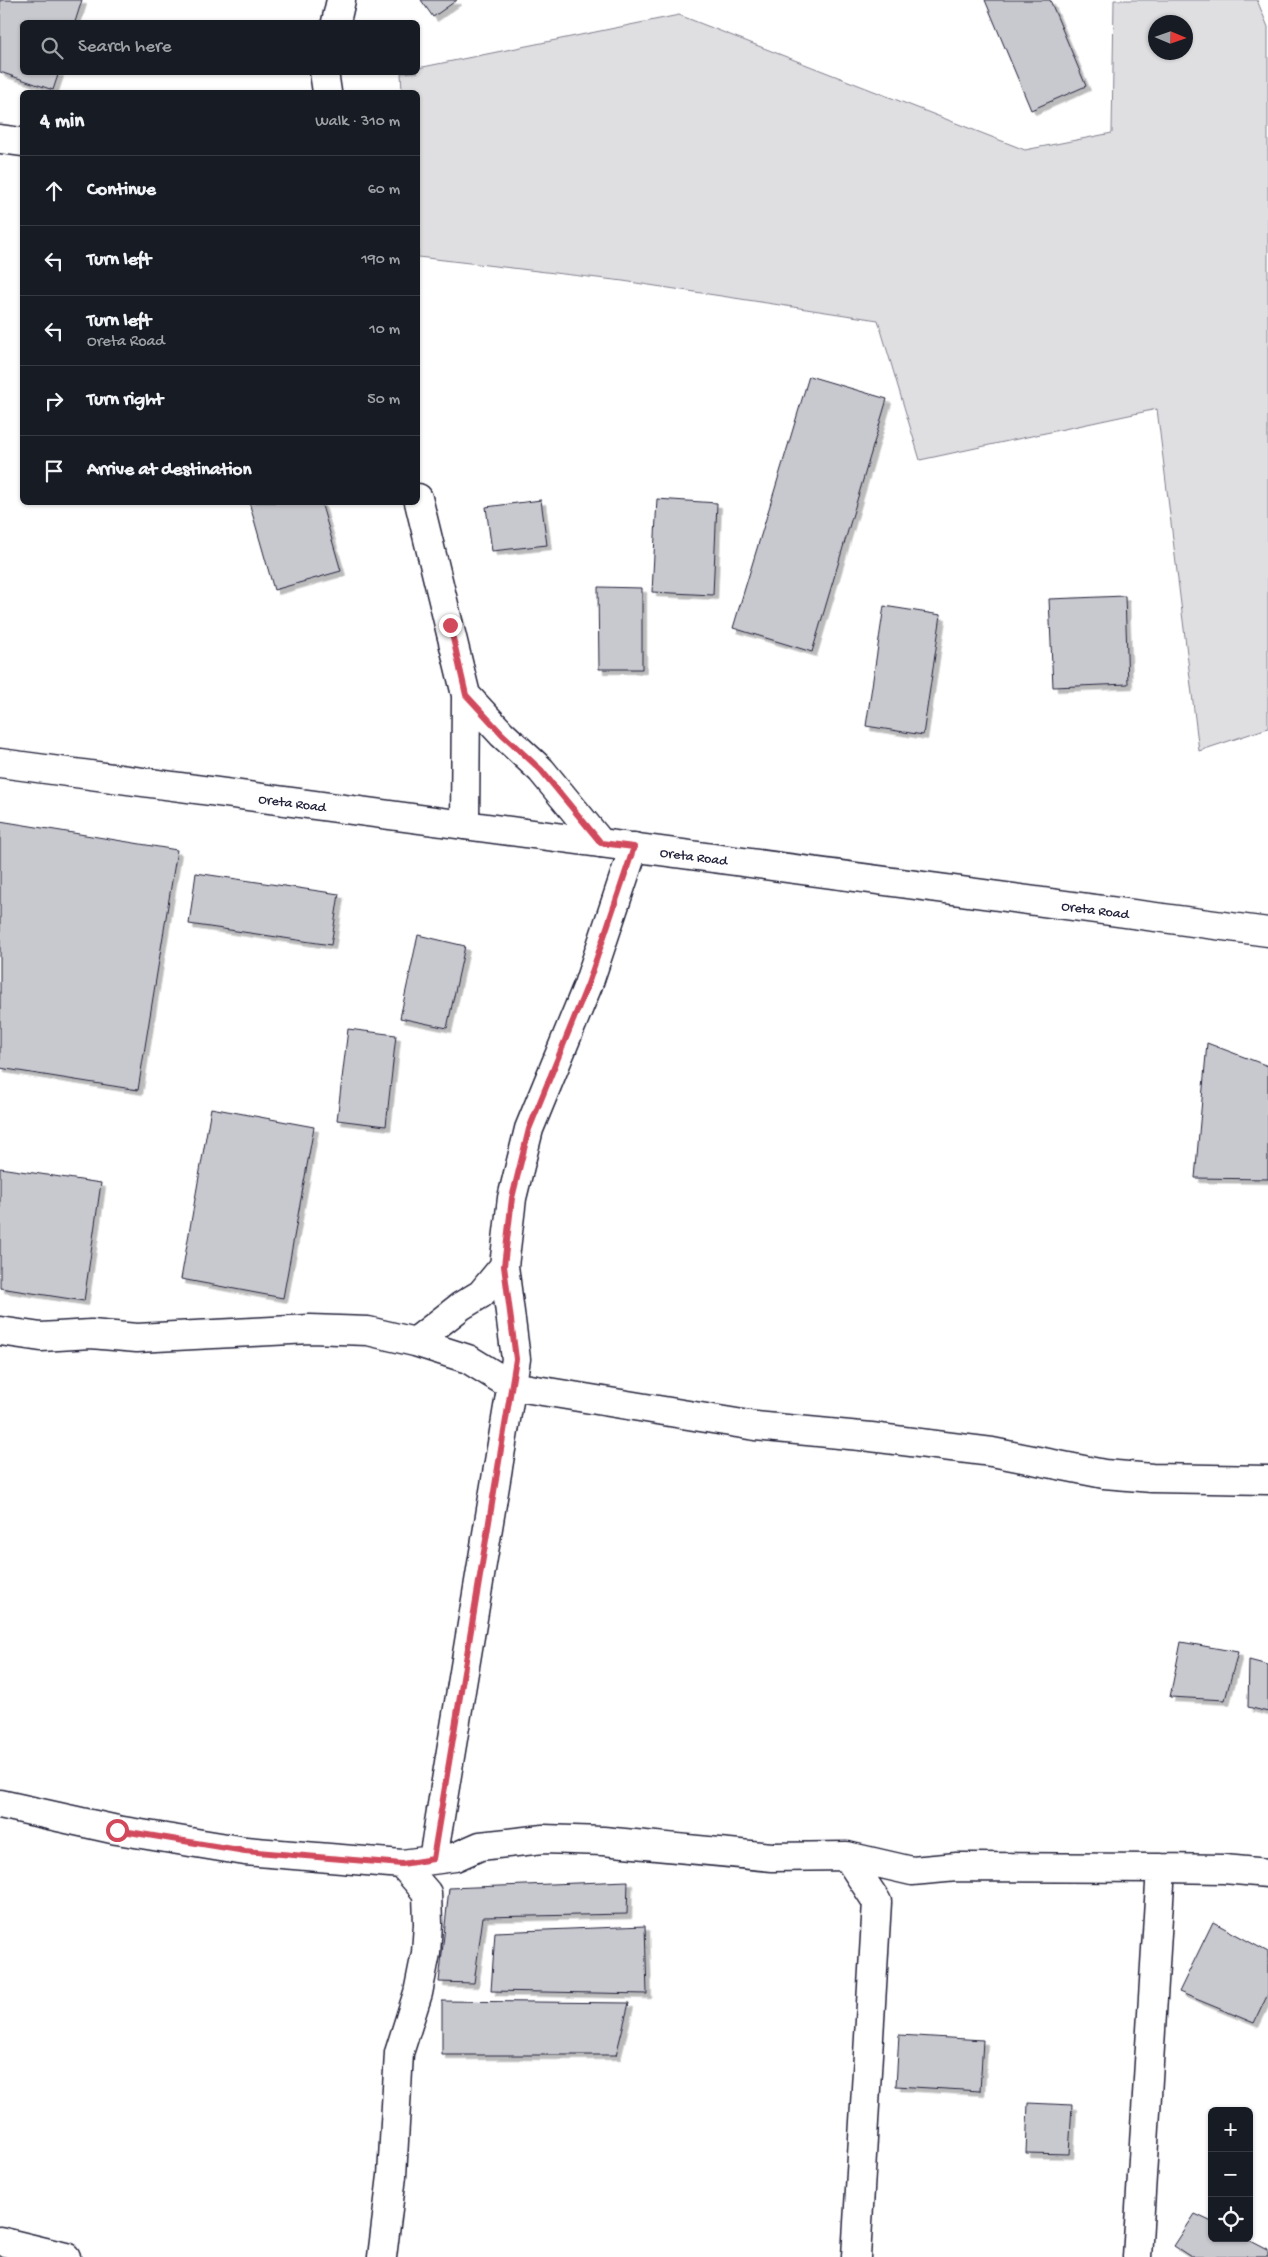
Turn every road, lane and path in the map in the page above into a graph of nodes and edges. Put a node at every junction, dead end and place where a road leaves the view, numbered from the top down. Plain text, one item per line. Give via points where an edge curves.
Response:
1 (341, 0) edge
2 (336, 20) edge
3 (324, 75) edge
4 (327, 90) edge
5 (0, 139) edge
6 (20, 142) edge
7 (420, 505) edge
8 (466, 695) junction
9 (0, 763) edge
10 (465, 826) junction
11 (601, 843) junction
12 (634, 847) junction
13 (1268, 932) edge
14 (504, 1266) junction
15 (0, 1331) edge
16 (415, 1342) junction
17 (512, 1386) junction
18 (1268, 1480) edge
19 (0, 1804) edge
20 (847, 1856) junction
21 (444, 1858) junction
22 (402, 1864) junction
23 (1161, 1868) junction
24 (912, 1871) junction
25 (1268, 1873) edge
26 (427, 1893) junction
27 (877, 1902) junction
28 (0, 2241) edge
29 (66, 2257) edge
30 (382, 2257) edge
31 (856, 2257) edge
32 (1137, 2257) edge

1 - 2 street
3 - 4 street
5 - 6 street
7 - 8 street
8 - 10 street
8 - 11 street via 541,770
9 - 10 street, Oreta Road
10 - 11 street, Oreta Road
11 - 12 street, Oreta Road
12 - 13 street, Oreta Road
12 - 14 street via 588,984 529,1129 512,1198
14 - 16 street via 481,1294
14 - 17 street via 516,1359
15 - 16 street via 41,1337 91,1334 137,1338 310,1329 368,1331
16 - 17 street via 468,1359
17 - 18 street via 755,1426 871,1436 992,1452 1104,1474
17 - 21 street
19 - 22 street via 117,1830 245,1851
20 - 21 street via 772,1857 603,1841 543,1839 480,1846
20 - 24 street
20 - 27 street
21 - 22 street
21 - 26 street
22 - 26 street
23 - 24 street
23 - 25 street
23 - 32 street
24 - 27 street
26 - 30 street via 426,1952 418,1993 399,2053 392,2176
27 - 31 street
28 - 29 street

